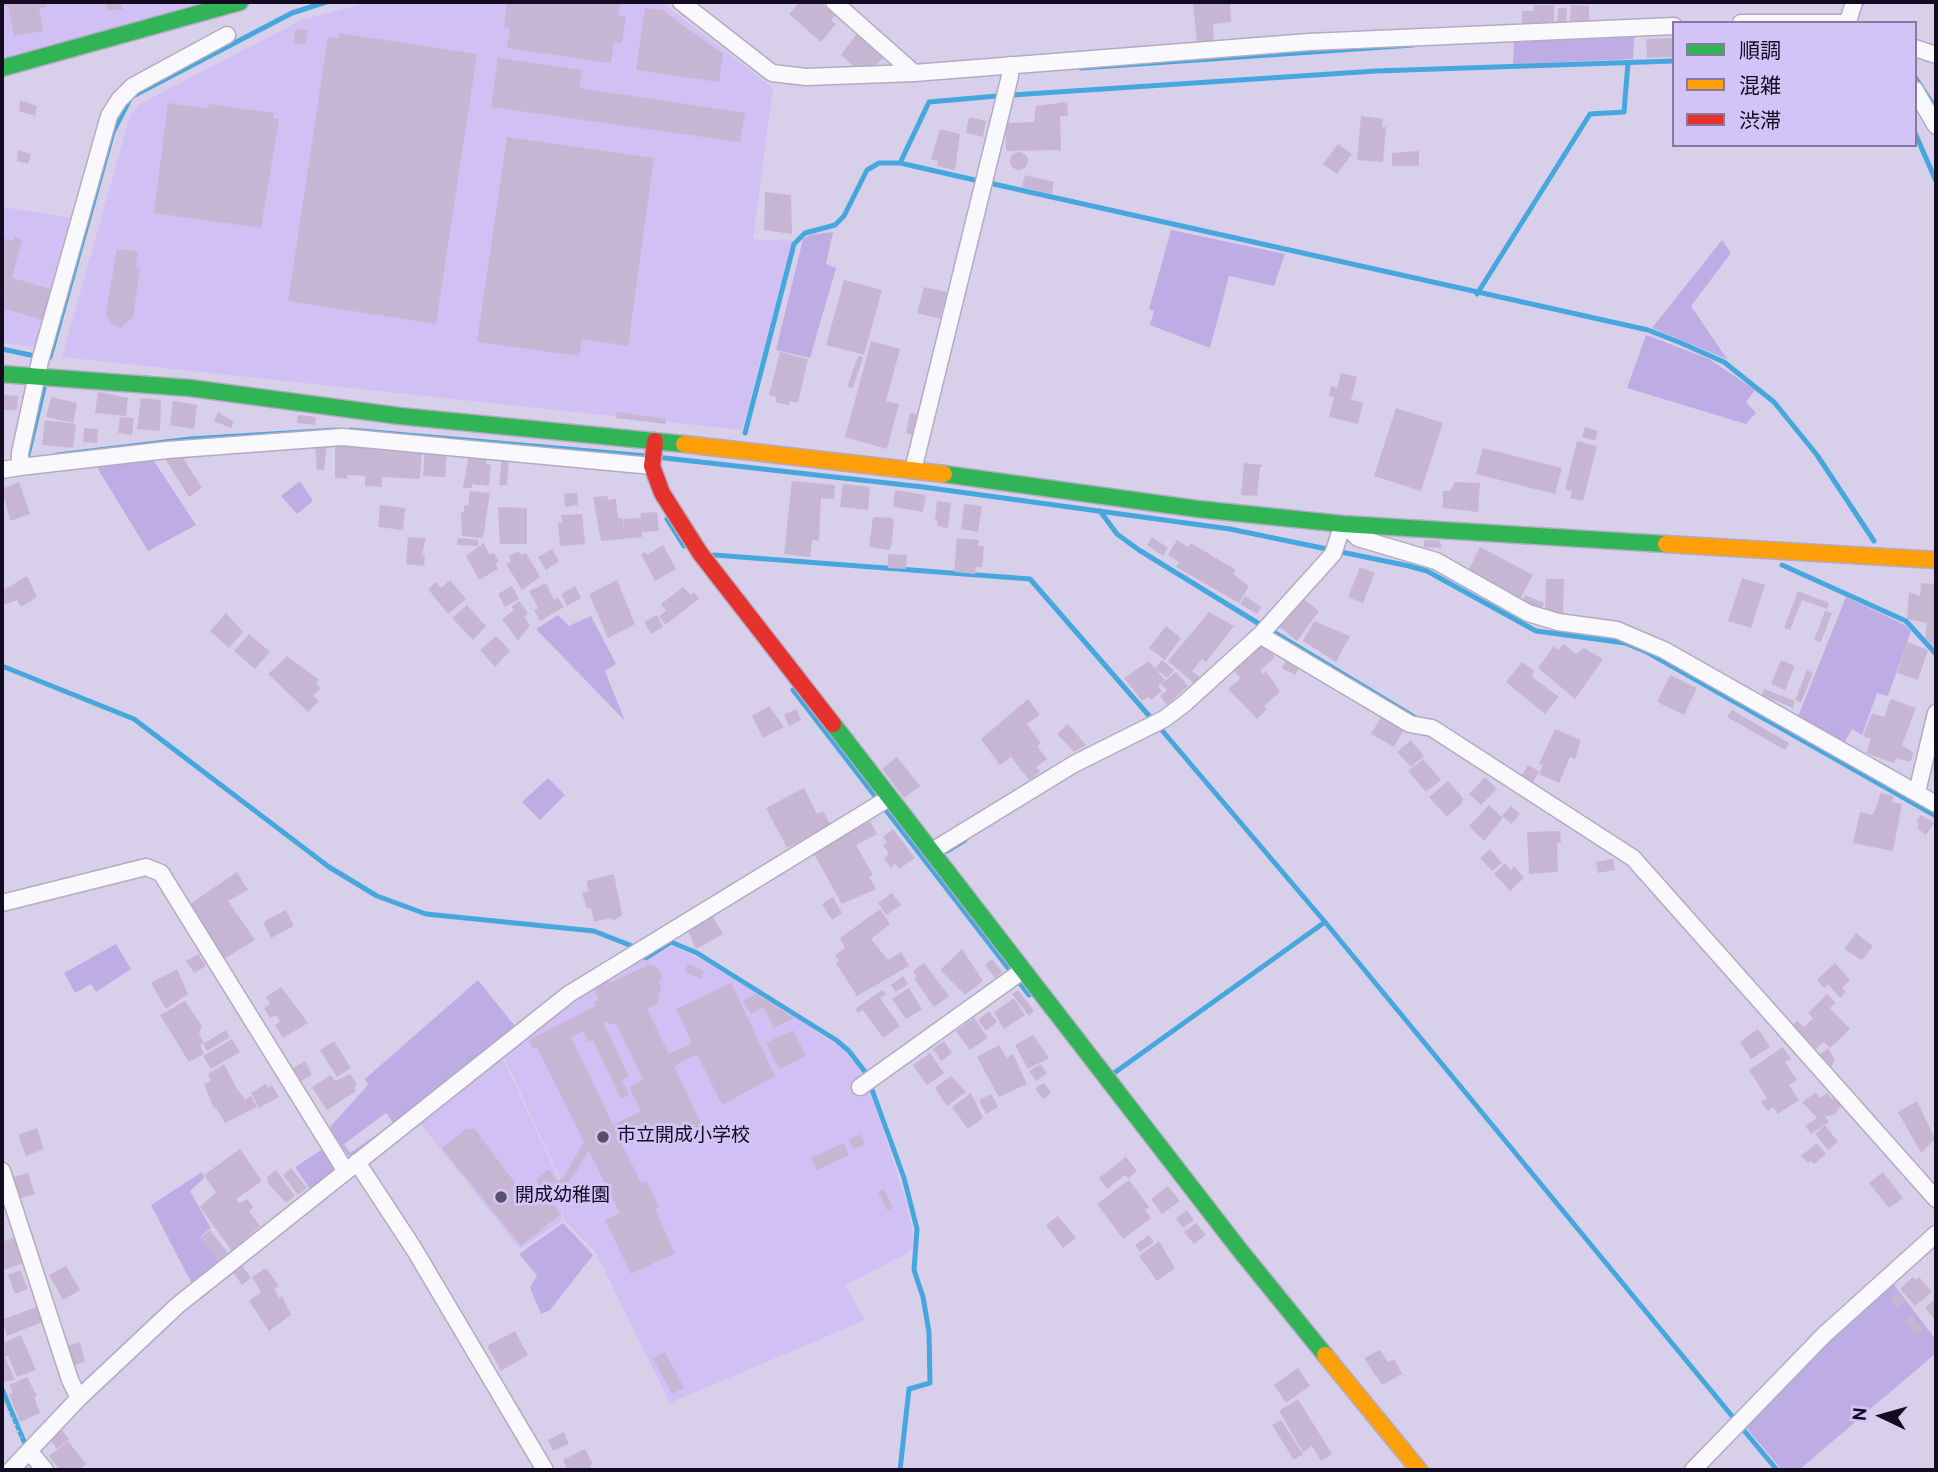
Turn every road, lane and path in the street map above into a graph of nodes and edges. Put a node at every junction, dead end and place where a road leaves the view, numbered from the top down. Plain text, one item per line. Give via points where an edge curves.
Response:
1 (240, 2) edge
2 (681, 2) edge
3 (834, 2) edge
4 (1854, 2) edge
5 (1849, 21) edge
6 (1672, 26) edge
7 (227, 35) dead end
8 (1917, 49) edge
9 (1936, 55) edge
10 (2, 68) edge
11 (1010, 70) junction
12 (914, 73) junction
13 (1917, 93) edge
14 (1936, 125) edge
15 (2, 374) edge
16 (38, 375) junction
17 (649, 458) junction
18 (20, 461) junction
19 (2, 470) edge
20 (913, 470) junction
21 (1343, 524) junction
22 (1936, 560) edge
23 (1260, 635) junction
24 (1936, 713) edge
25 (1917, 792) junction
26 (883, 803) junction
27 (1936, 804) edge
28 (932, 851) junction
29 (2, 903) edge
30 (1017, 975) junction
31 (866, 1083) dead end
32 (351, 1166) junction
33 (2, 1171) edge
34 (1936, 1199) edge
35 (1936, 1234) edge
36 (79, 1398) junction
37 (2, 1399) edge
38 (28, 1452) junction
39 (11, 1470) edge
40 (46, 1470) edge
41 (545, 1470) edge
42 (1419, 1470) edge
43 (1693, 1470) edge

1 - 10 street
2 - 12 street via 772,73 806,77
3 - 12 street
4 - 5 street
6 - 11 street via 1309,42
7 - 16 street via 132,86 109,116
8 - 9 street
11 - 12 street
11 - 20 street
13 - 14 street
15 - 16 street
16 - 17 street via 362,411
16 - 18 street
17 - 18 street via 342,437
17 - 20 street
17 - 26 street via 674,516
18 - 19 street
20 - 21 street
21 - 22 street
21 - 23 street via 1336,549
21 - 25 street via 1357,538 1436,561 1528,614 1617,630 1664,650
23 - 28 street via 1164,719 1074,764
23 - 34 street via 1410,724 1425,727 1633,858
24 - 25 street
25 - 27 street
26 - 28 street
26 - 32 street via 569,994
28 - 30 street
29 - 32 street via 146,867 161,873
30 - 31 street
30 - 42 street
32 - 36 street via 178,1305
32 - 41 street via 414,1249
33 - 36 street
35 - 43 street via 1824,1335
36 - 38 street
37 - 38 path
38 - 39 street
38 - 40 street

